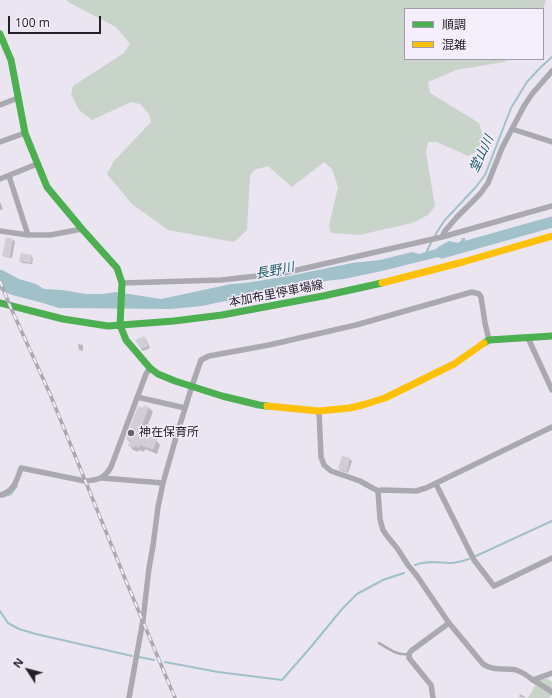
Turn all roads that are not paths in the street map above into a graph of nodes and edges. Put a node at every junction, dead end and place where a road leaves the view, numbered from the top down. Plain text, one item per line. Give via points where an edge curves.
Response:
1 (0, 34) edge
2 (552, 71) edge
3 (18, 98) junction
4 (0, 105) edge
5 (512, 129) junction
6 (25, 133) junction
7 (0, 142) edge
8 (552, 142) edge
9 (37, 164) junction
10 (9, 176) junction
11 (0, 179) edge
12 (552, 206) edge
13 (82, 229) junction
14 (0, 231) edge
15 (28, 235) junction
16 (552, 236) edge
17 (442, 237) junction
18 (122, 283) junction
19 (0, 303) edge
20 (120, 325) junction
21 (552, 336) edge
22 (528, 338) junction
23 (489, 340) junction
24 (150, 368) junction
25 (192, 386) junction
26 (552, 390) edge
27 (137, 397) junction
28 (185, 408) junction
29 (319, 411) junction
30 (552, 427) edge
31 (100, 478) junction
32 (163, 483) junction
33 (436, 484) junction
34 (378, 491) junction
35 (0, 495) edge
36 (552, 558) edge
37 (449, 623) junction
38 (379, 643) dead end
39 (409, 654) junction
40 (552, 673) edge
41 (533, 680) junction
42 (552, 692) edge
43 (129, 698) edge
44 (433, 698) edge

1 - 3 street via 12,60
2 - 5 street via 532,94
3 - 4 street
3 - 6 street
5 - 8 street
5 - 17 street via 488,183
6 - 7 street
6 - 9 street
9 - 10 street
9 - 13 street via 47,187
10 - 11 street
10 - 15 street
12 - 17 street
13 - 15 street via 50,235
13 - 18 street via 117,268
14 - 15 street
16 - 20 street, 本加布里停車場線 via 463,262 324,296 222,315
17 - 18 street via 284,273 221,280
18 - 20 street
19 - 20 street, 本加布里停車場線 via 63,320 108,326
20 - 24 street via 126,340
21 - 22 street
22 - 23 street
22 - 26 street
23 - 25 street via 481,298 479,294 472,292 356,325 206,356 201,360
23 - 29 street via 454,364 385,398 350,408
24 - 25 street via 158,374
24 - 27 street
25 - 28 street
25 - 29 street via 258,405
27 - 28 street
27 - 31 street via 111,467 103,478
28 - 32 street
29 - 34 street via 321,457 324,465 331,471 360,481
30 - 33 street
31 - 32 street
31 - 35 street via 85,481 21,468 12,488
32 - 43 street
33 - 34 street via 416,490
33 - 36 street via 474,560 494,586
34 - 37 street via 383,530
37 - 39 street
37 - 41 street via 483,664 524,673
38 - 39 lane via 396,653
39 - 44 street via 409,658 431,685
40 - 41 street
41 - 42 street

